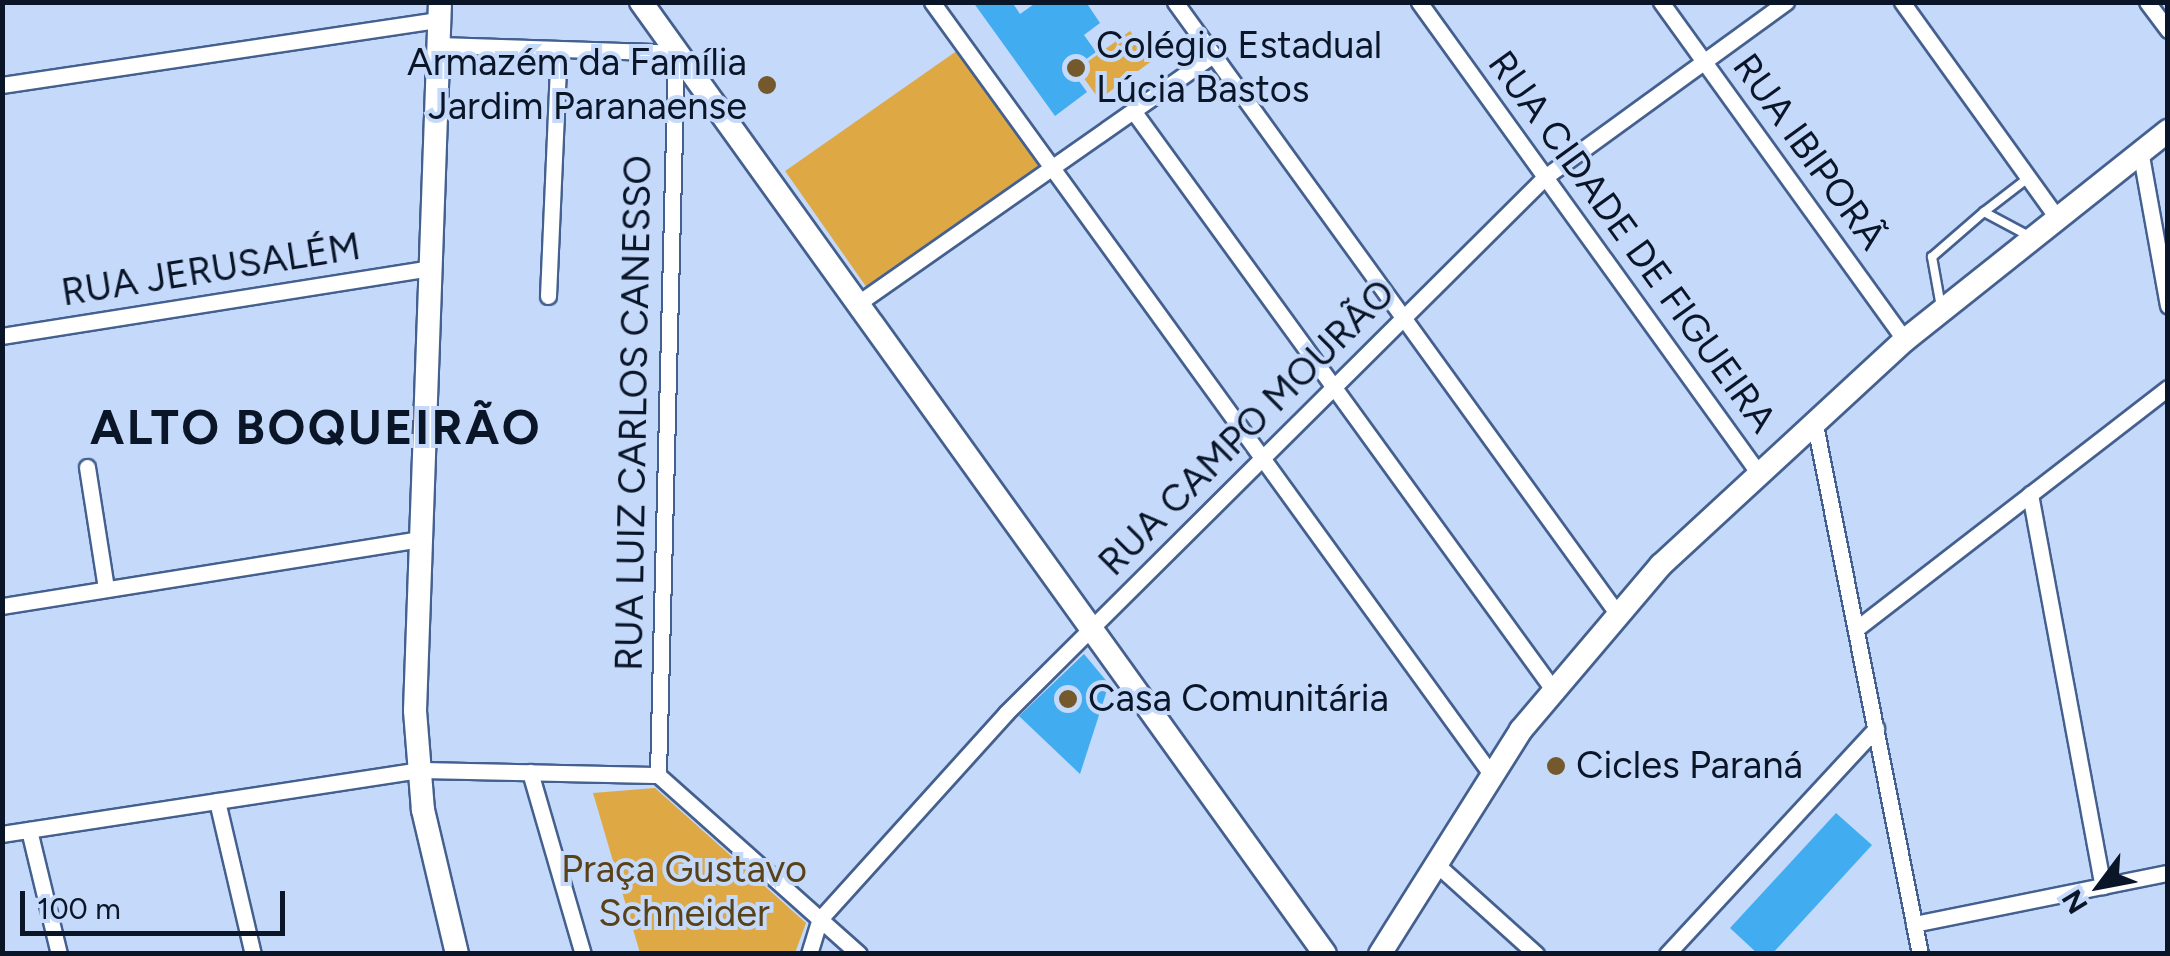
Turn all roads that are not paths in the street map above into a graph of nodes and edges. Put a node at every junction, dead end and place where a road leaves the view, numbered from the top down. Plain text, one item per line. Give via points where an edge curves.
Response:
1 (642, 2) edge
2 (932, 2) edge
3 (1175, 2) edge
4 (1419, 2) edge
5 (1661, 2) edge
6 (1786, 2) edge
7 (1902, 2) edge
8 (2147, 2) edge
9 (439, 11) edge
10 (2168, 30) edge
11 (439, 45) junction
12 (558, 49) junction
13 (676, 53) junction
14 (1213, 54) junction
15 (1704, 62) junction
16 (2, 85) edge
17 (1134, 112) junction
18 (2168, 131) edge
19 (2140, 150) junction
20 (1054, 171) junction
21 (1545, 177) junction
22 (2028, 178) junction
23 (1984, 212) junction
24 (2055, 215) junction
25 (2029, 236) junction
26 (431, 268) junction
27 (548, 296) dead end
28 (857, 304) junction
29 (2168, 306) edge
30 (1941, 310) junction
31 (1404, 318) junction
32 (2, 336) edge
33 (1905, 340) junction
34 (1334, 387) junction
35 (2168, 388) edge
36 (1814, 420) junction
37 (1262, 458) junction
38 (88, 467) dead end
39 (1758, 471) junction
40 (2030, 494) junction
41 (421, 539) junction
42 (106, 589) junction
43 (2, 606) edge
44 (1616, 612) junction
45 (1091, 629) junction
46 (1856, 629) junction
47 (1552, 688) junction
48 (1876, 728) junction
49 (418, 770) junction
50 (530, 772) junction
51 (1491, 774) junction
52 (658, 775) junction
53 (217, 801) junction
54 (29, 830) junction
55 (2, 834) edge
56 (1435, 864) junction
57 (2168, 873) edge
58 (2103, 886) junction
59 (820, 919) junction
60 (1914, 924) junction
61 (58, 954) edge
62 (253, 954) edge
63 (458, 954) edge
64 (583, 954) edge
65 (809, 954) edge
66 (859, 954) edge
67 (1324, 954) edge
68 (1380, 954) edge
69 (1536, 954) edge
70 (1666, 954) edge
71 (1920, 954) edge

1 - 13 street
2 - 20 street
3 - 14 street
4 - 21 street, RUA CIDADE DE FIGUEIRA
5 - 15 street, RUA IBIPORÃ
6 - 15 street, RUA CAMPO MOURÃO
7 - 22 street
8 - 10 street
9 - 11 street
9 - 16 street
11 - 12 street
11 - 26 street
12 - 13 street
12 - 27 street
13 - 28 street
13 - 52 street, RUA LUIZ CARLOS CANESSO
14 - 17 street
14 - 31 street
15 - 21 street, RUA CAMPO MOURÃO
15 - 33 street, RUA IBIPORÃ
17 - 20 street
17 - 34 street
18 - 19 street
19 - 24 street
19 - 29 street
20 - 28 street
20 - 37 street
21 - 31 street, RUA CAMPO MOURÃO
21 - 39 street, RUA CIDADE DE FIGUEIRA
22 - 23 lane
22 - 24 street
23 - 25 lane
23 - 30 lane via 1932,258
24 - 25 street
25 - 30 street
26 - 32 street, RUA JERUSALÉM
26 - 41 street
28 - 45 street
30 - 33 street
31 - 34 street, RUA CAMPO MOURÃO
31 - 44 street
33 - 36 street
34 - 37 street, RUA CAMPO MOURÃO
34 - 47 street
35 - 40 street
36 - 39 street
36 - 46 street
37 - 45 street, RUA CAMPO MOURÃO
37 - 51 street
38 - 42 street
39 - 44 street
40 - 46 street
40 - 58 street
41 - 42 street
41 - 49 street
42 - 43 street
44 - 47 street
45 - 59 street, RUA CAMPO MOURÃO
45 - 67 street
46 - 48 street
47 - 51 street
48 - 60 street
48 - 70 street
49 - 50 street
49 - 53 street
49 - 63 street
50 - 52 street
50 - 64 street
51 - 56 street
52 - 59 street
53 - 54 street
53 - 62 street
54 - 55 street
54 - 61 street
56 - 68 street
56 - 69 street
57 - 58 street
58 - 60 street
59 - 65 street, RUA CAMPO MOURÃO
59 - 66 street
60 - 71 street

